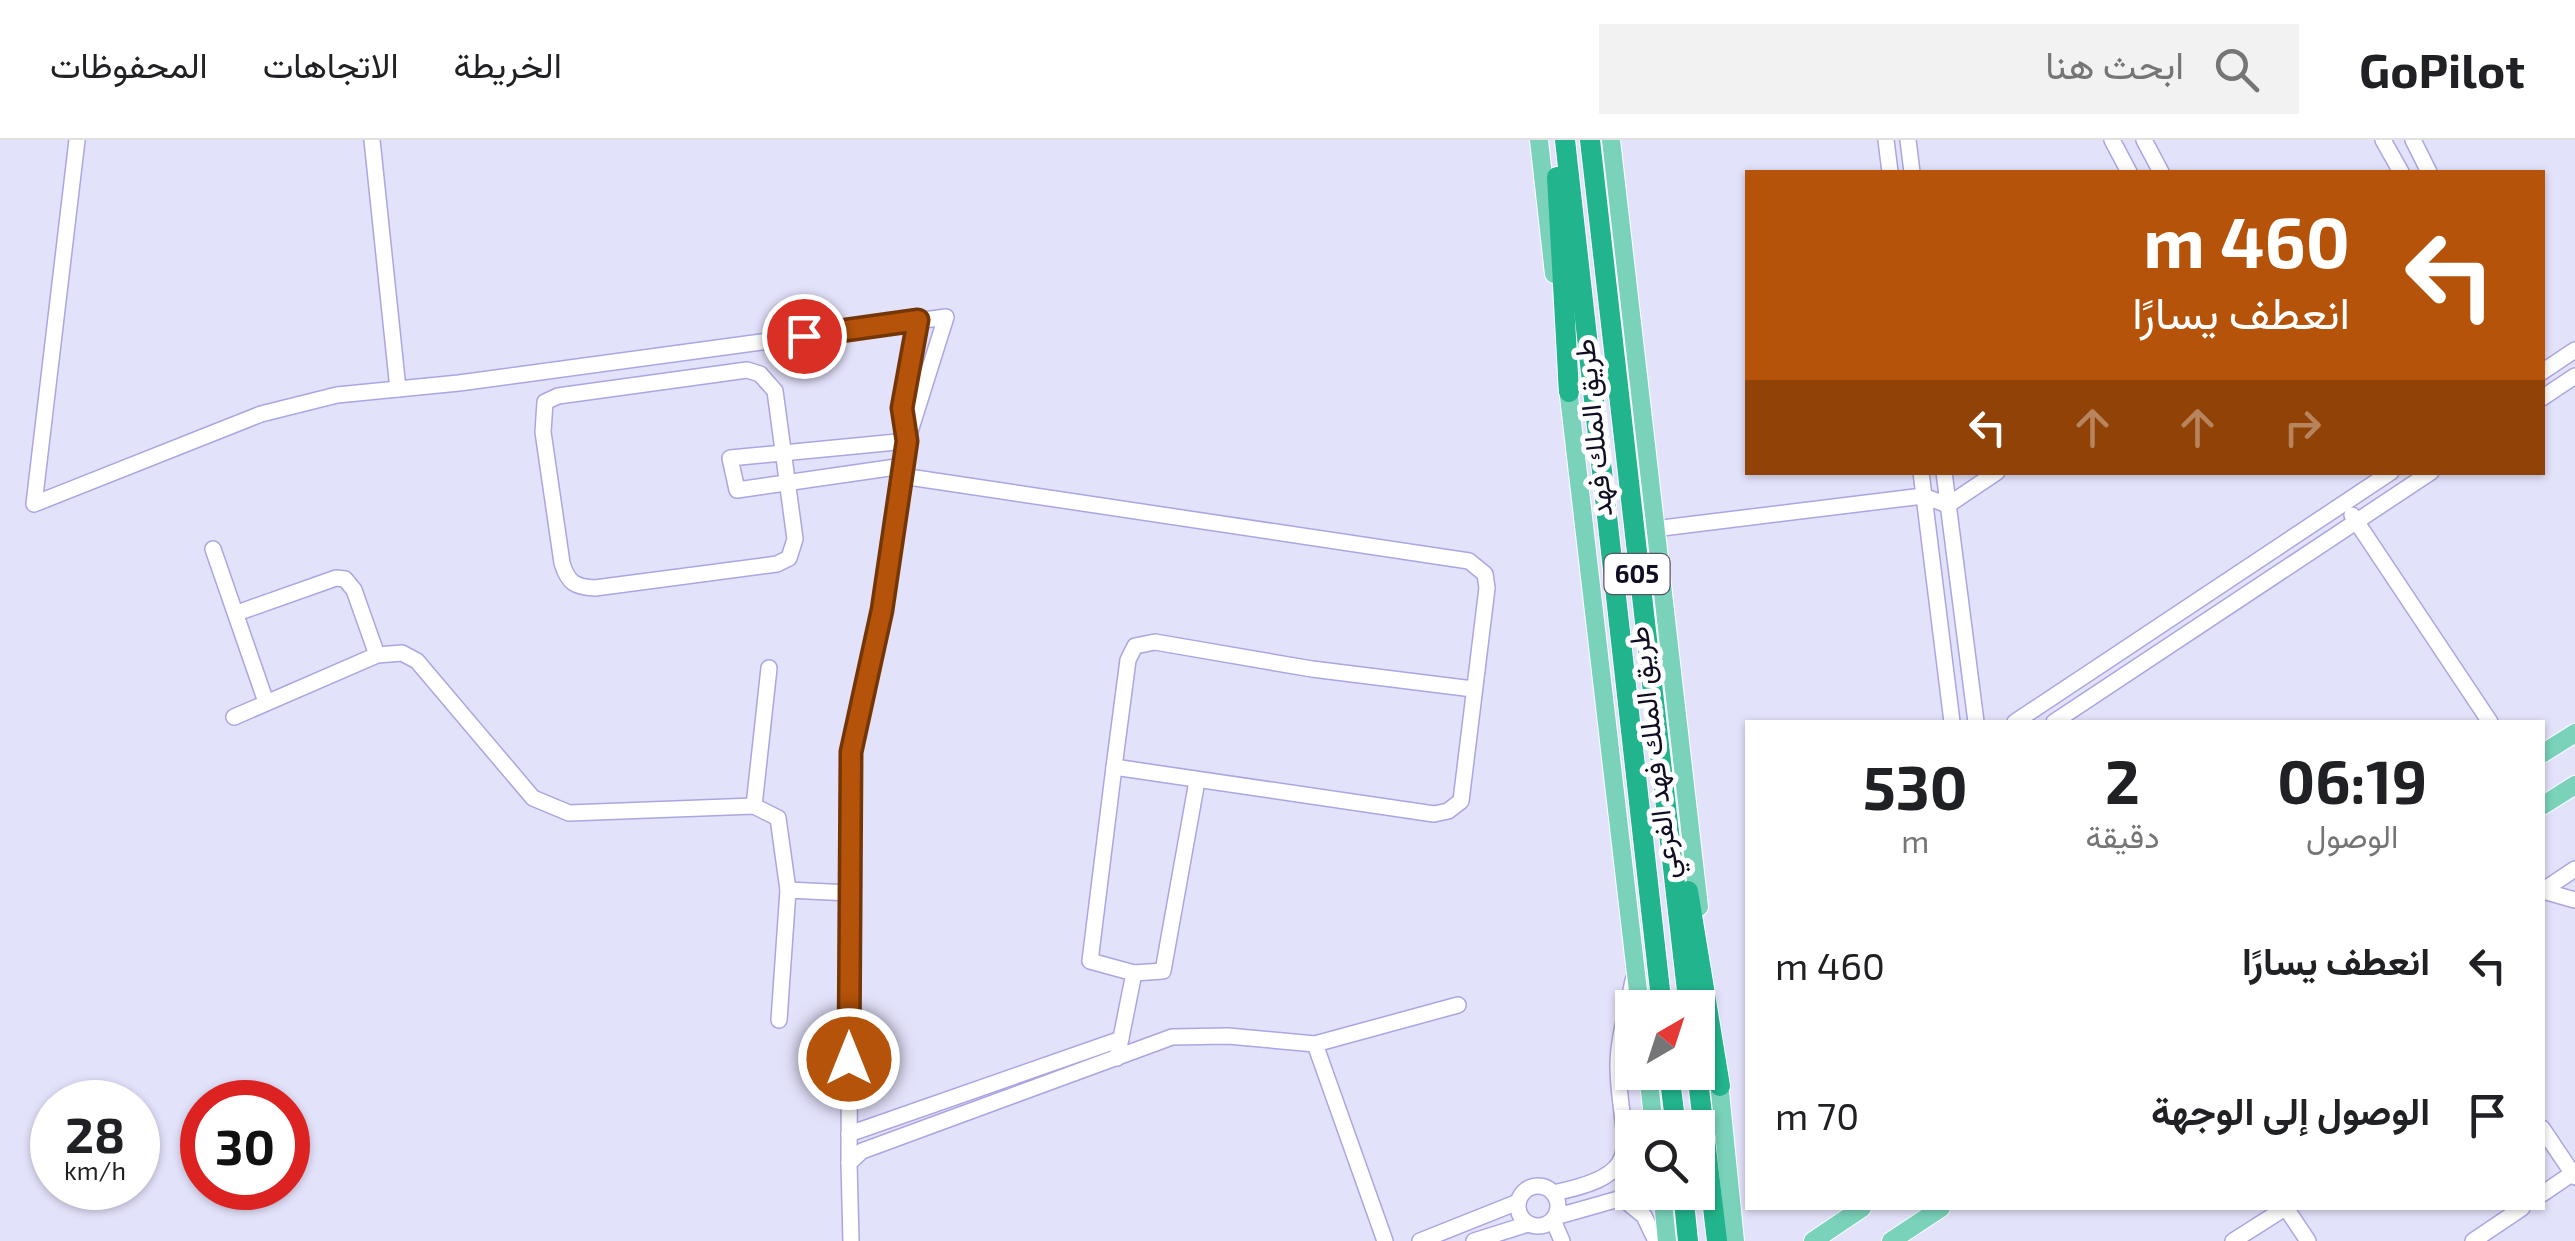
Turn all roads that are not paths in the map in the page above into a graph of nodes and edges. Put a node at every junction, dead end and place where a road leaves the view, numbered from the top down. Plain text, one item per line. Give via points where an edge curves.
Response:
1 (77, 140) edge
2 (372, 140) edge
3 (1539, 140) edge
4 (1556, 140) edge
5 (1565, 140) edge
6 (1590, 140) edge
7 (1611, 140) edge
8 (1886, 140) edge
9 (1908, 140) edge
10 (2112, 140) edge
11 (2144, 140) edge
12 (2383, 140) edge
13 (2416, 147) edge
14 (1890, 170) edge
15 (1912, 170) edge
16 (2128, 170) edge
17 (2160, 170) edge
18 (2398, 170) edge
19 (2399, 170) edge
20 (2429, 170) edge
21 (918, 320) junction
22 (2575, 350) edge
23 (2545, 370) edge
24 (2575, 376) edge
25 (398, 389) junction
26 (2545, 391) edge
27 (1568, 392) junction
28 (907, 441) junction
29 (783, 453) junction
30 (902, 471) junction
31 (1921, 475) edge
32 (1940, 475) edge
33 (1943, 475) edge
34 (1993, 475) edge
35 (2387, 475) edge
36 (2428, 475) edge
37 (787, 483) junction
38 (1923, 496) junction
39 (2344, 504) junction
40 (1948, 506) junction
41 (2357, 523) junction
42 (1654, 529) junction
43 (212, 549) dead end
44 (237, 613) junction
45 (1643, 619) junction
46 (376, 656) junction
47 (769, 668) dead end
48 (1473, 689) junction
49 (266, 702) junction
50 (234, 717) dead end
51 (1952, 720) edge
52 (1976, 720) edge
53 (2019, 720) edge
54 (2057, 720) edge
55 (2489, 720) edge
56 (2575, 732) edge
57 (2545, 752) edge
58 (1114, 767) junction
59 (1196, 781) junction
60 (2575, 784) edge
61 (2545, 804) edge
62 (754, 806) junction
63 (2575, 870) edge
64 (2545, 889) edge
65 (788, 890) junction
66 (2545, 892) edge
67 (850, 894) junction
68 (2575, 900) edge
69 (1636, 967) junction
70 (1134, 973) junction
71 (1638, 990) edge
72 (1660, 990) edge
73 (1687, 990) edge
74 (1458, 1005) dead end
75 (779, 1020) dead end
76 (1121, 1038) junction
77 (1316, 1044) junction
78 (1117, 1058) junction
79 (1720, 1086) junction
80 (1698, 1090) edge
81 (2545, 1132) edge
82 (849, 1134) junction
83 (849, 1163) junction
84 (2574, 1175) edge
85 (2545, 1192) edge
86 (1553, 1193) junction
87 (1518, 1202) junction
88 (1664, 1210) edge
89 (1685, 1210) edge
90 (1859, 1210) edge
91 (1939, 1210) edge
92 (2282, 1210) edge
93 (2286, 1210) edge
94 (2519, 1210) edge
95 (1554, 1218) junction
96 (1536, 1230) edge
97 (1733, 1232) edge
98 (850, 1241) edge
99 (1385, 1241) edge
100 (1420, 1241) edge
101 (1474, 1241) edge
102 (1562, 1241) edge
103 (1656, 1241) edge
104 (1667, 1241) edge
105 (1688, 1241) edge
106 (1716, 1241) edge
107 (1744, 1241) edge
108 (1814, 1241) edge
109 (1891, 1241) edge
110 (2233, 1241) edge
111 (2308, 1241) edge
112 (2473, 1241) edge

1 - 25 street via 34,504 262,414 337,395
2 - 25 street
3 - 27 main road, طريق الملك فهد الفرعي
4 - 27 highway
5 - 72 highway, طريق الملك فهد / 605
6 - 45 highway, طريق الملك فهد / 605
7 - 42 main road, طريق الملك فهد الفرعي
8 - 14 street
9 - 15 street
10 - 16 street
11 - 17 street
12 - 18 street
13 - 19 street
13 - 20 street
21 - 25 street
21 - 28 street via 902,408
21 - 28 street via 946,316
22 - 23 street
24 - 26 street
27 - 69 main road, طريق الملك فهد الفرعي
28 - 29 street
28 - 30 street
29 - 37 street
29 - 37 street via 730,458 737,490
29 - 37 street via 775,390 747,370 558,396 542,412 562,563 576,587 777,564 789,558 795,539
30 - 37 street
30 - 48 street via 1469,562 1485,574 1487,588
30 - 67 street via 882,610 851,752
31 - 38 street
32 - 38 street
33 - 40 street
34 - 40 street
35 - 39 street
36 - 41 street
38 - 40 street
38 - 42 street
38 - 51 street
39 - 41 street
39 - 53 street
40 - 52 street
41 - 54 street
41 - 55 street
42 - 79 main road, طريق الملك فهد الفرعي
43 - 44 street
44 - 46 street via 345,579
44 - 49 street
45 - 73 highway, طريق الملك فهد / 605
45 - 79 highway
46 - 49 street
46 - 62 street via 402,653 416,661 533,798 570,813
47 - 62 street
48 - 58 street via 1155,642 1135,646
48 - 59 street via 1461,801 1448,811
49 - 50 street
56 - 57 main road
58 - 59 street
58 - 70 street via 1090,962
59 - 70 street via 1163,971
60 - 61 main road
62 - 65 street via 782,826
63 - 64 street
65 - 67 street
65 - 75 street
66 - 68 street
67 - 82 street
69 - 71 main road, طريق الملك فهد الفرعي
69 - 86 street via 1618,1062 1623,1159 1590,1186
70 - 76 street
74 - 77 street
76 - 78 street
76 - 82 street
77 - 78 street via 1172,1037
77 - 99 street
78 - 83 street via 862,1152
79 - 97 main road, طريق الملك فهد الفرعي
80 - 106 highway
81 - 84 street
82 - 83 street
83 - 98 street
84 - 85 street
86 - 87 street via 1534,1186
86 - 95 street
87 - 96 street via 1519,1213
87 - 100 street
88 - 104 main road
89 - 105 highway
90 - 108 main road
91 - 109 main road
92 - 110 street
93 - 111 street
94 - 112 street
95 - 96 street
95 - 102 street
95 - 103 street via 1622,1198 1644,1216
96 - 101 street
97 - 107 main road

